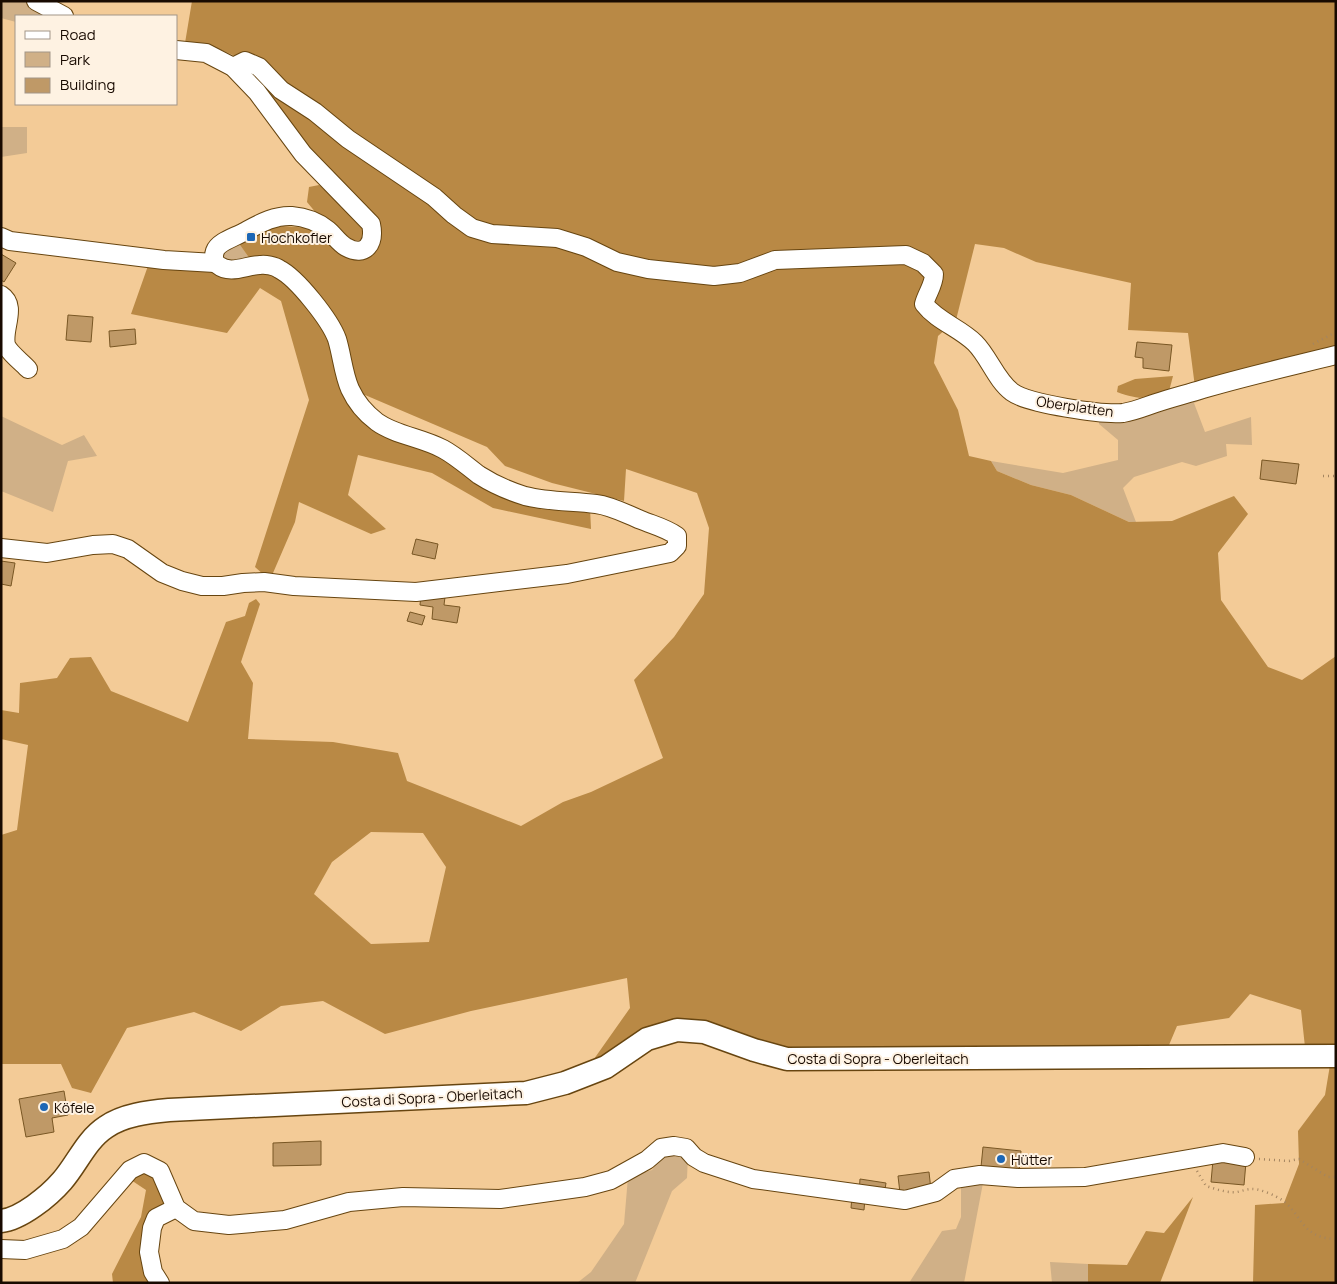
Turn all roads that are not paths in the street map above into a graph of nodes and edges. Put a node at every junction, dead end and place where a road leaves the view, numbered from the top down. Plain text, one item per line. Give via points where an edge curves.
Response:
1 (36, 1) edge
2 (62, 15) edge
3 (178, 50) edge
4 (233, 67) junction
5 (1, 237) edge
6 (215, 263) junction
7 (1, 295) edge
8 (1336, 354) edge
9 (28, 369) dead end
10 (1, 548) edge
11 (1336, 1056) edge
12 (1245, 1157) road end
13 (176, 1208) junction
14 (1, 1221) edge
15 (1, 1249) edge
16 (160, 1283) edge

1 - 2 street
3 - 4 street via 206,53
4 - 6 street via 257,92 304,154 371,224 373,233 371,243 364,249 355,250 310,219 278,217 262,222 215,249
4 - 8 street, Oberplatten via 245,60 259,67 281,90 434,197 472,228 492,234 557,238 617,262 714,276 740,273 775,260 906,254 934,274 924,304 930,312 975,344 1012,392 1037,402 1079,410 1120,413 1140,410 1204,389
5 - 6 street via 10,241 145,258
6 - 10 street via 223,269 262,264 280,269 297,284 328,322 336,338 350,388 361,408 379,423 445,450 502,488 527,497 599,504 618,510 668,530 677,536 677,546 670,553 567,574 416,592 264,582 202,586 162,573 128,549 112,544 47,553
7 - 9 street via 10,312 4,331 6,347
11 - 14 main road, Costa di Sopra - Oberleitach via 787,1059 704,1032 677,1030 648,1039 606,1067 566,1083 526,1093 145,1112 106,1127 90,1142 62,1182 31,1208
12 - 13 street via 1223,1153 1085,1177 980,1175 954,1178 936,1192 905,1200 753,1179 704,1163 686,1148 674,1146 661,1148 647,1160 611,1180 585,1187 500,1199 403,1197 349,1202 285,1220 229,1225 194,1222
13 - 15 street via 160,1171 144,1163 130,1170 81,1227 63,1239 25,1250
13 - 16 street via 156,1218 152,1228 149,1252 153,1272

